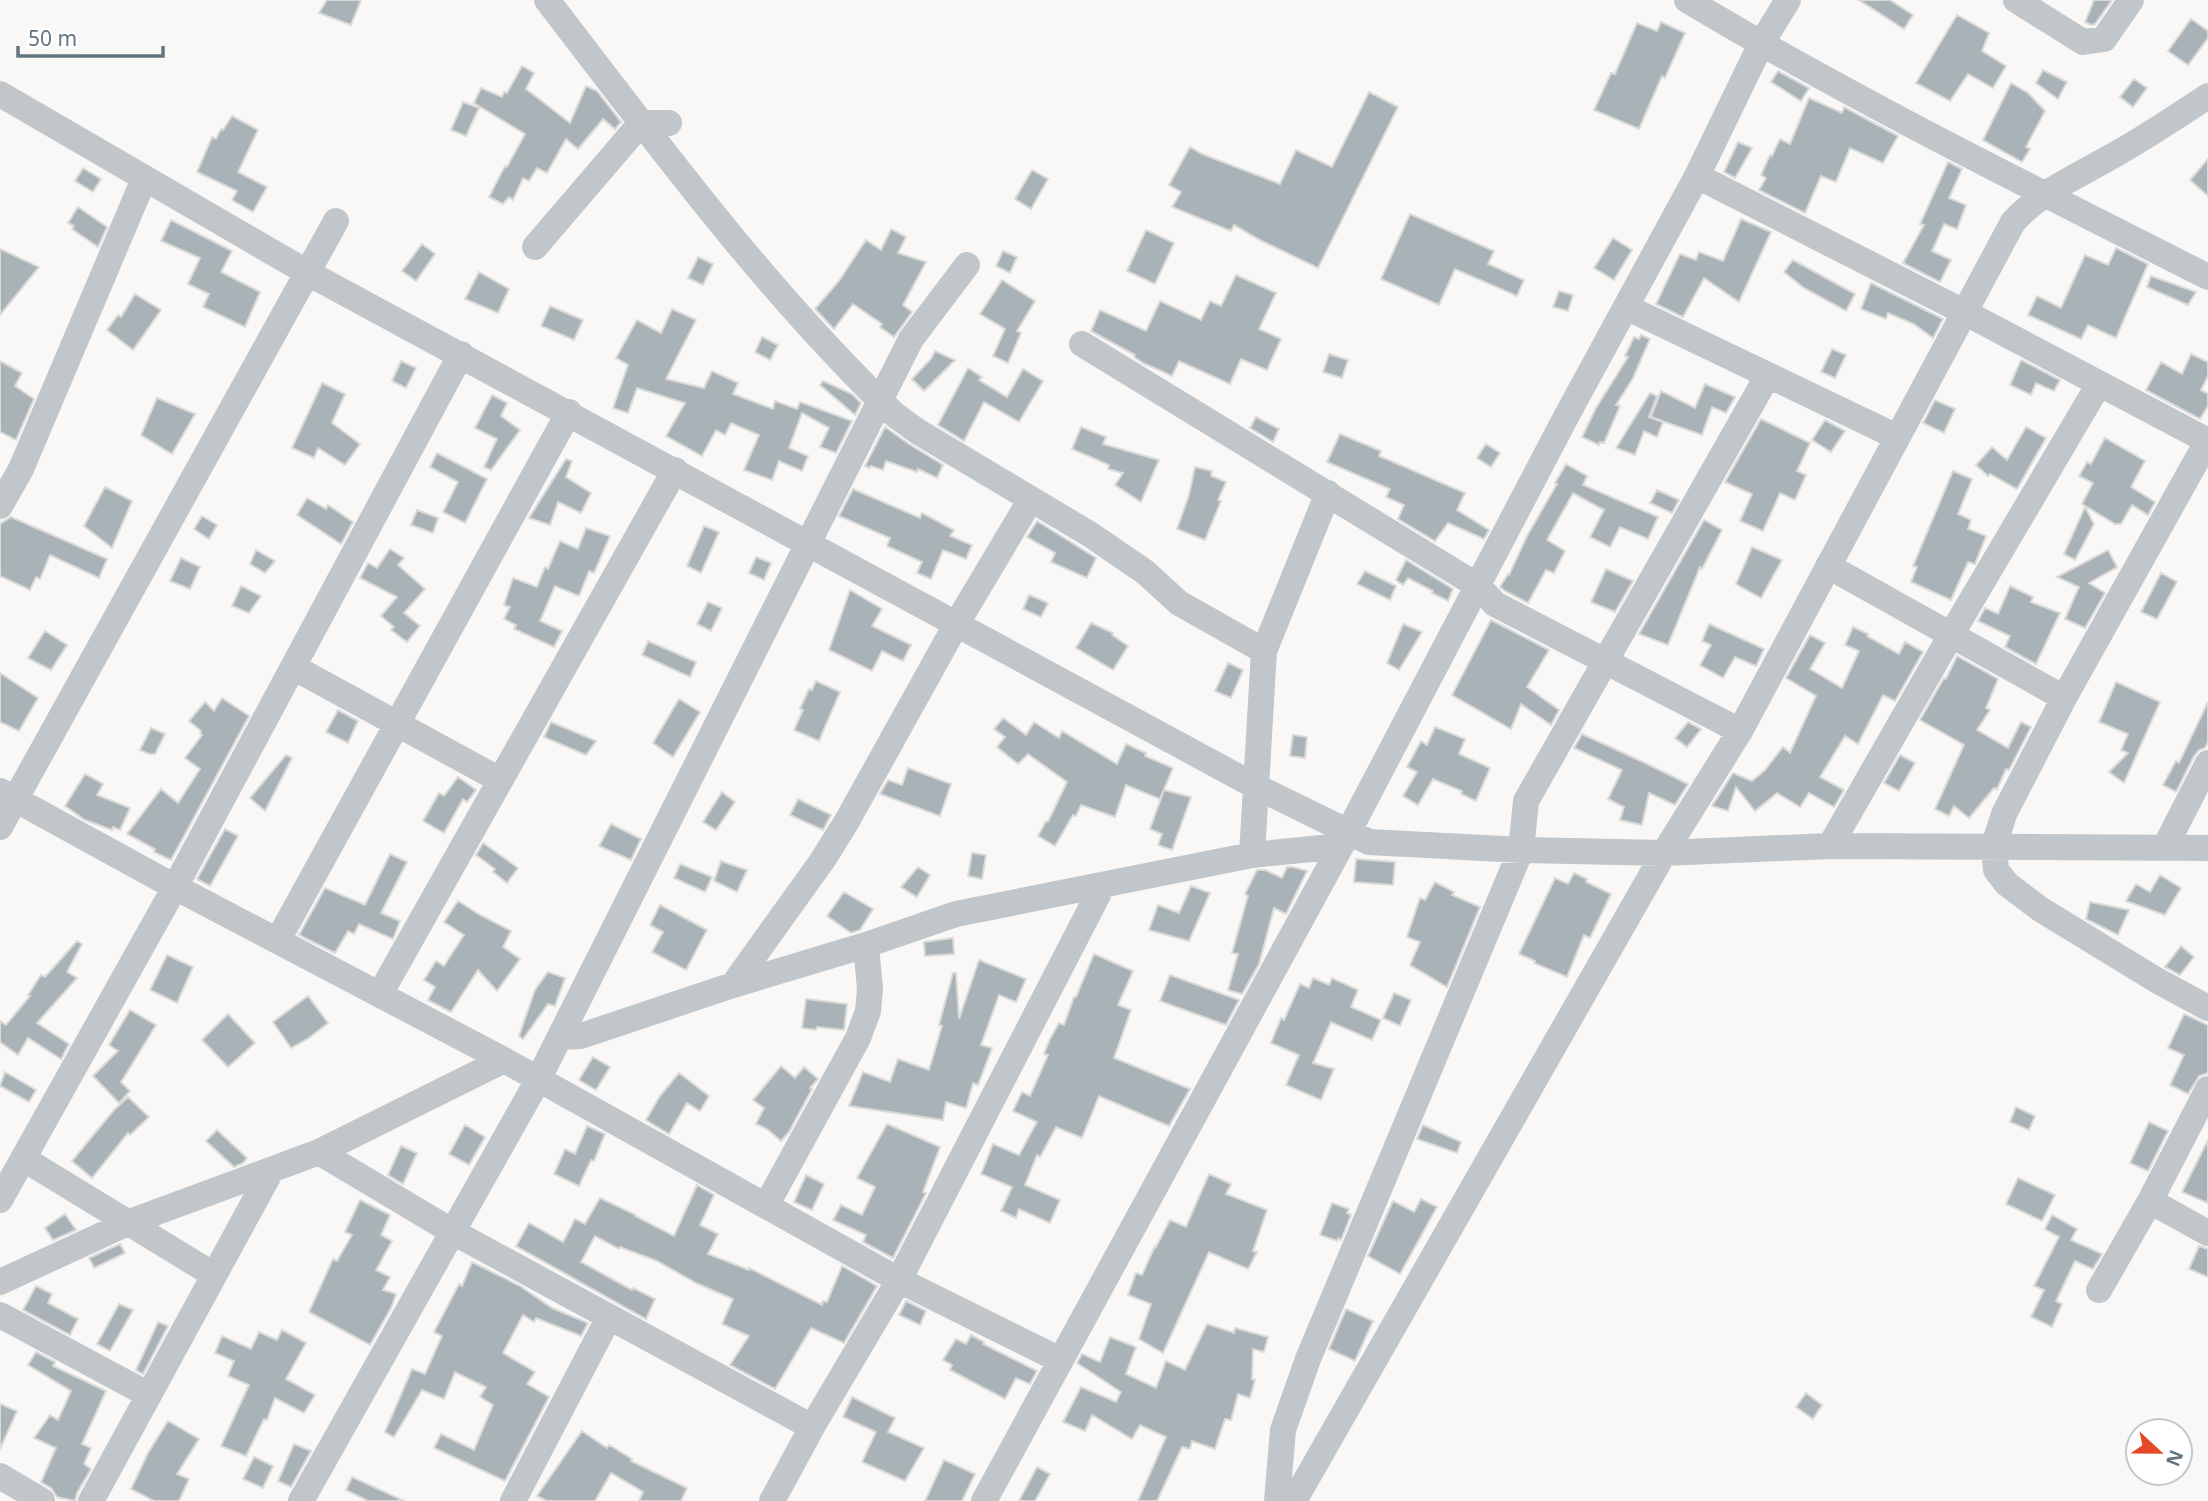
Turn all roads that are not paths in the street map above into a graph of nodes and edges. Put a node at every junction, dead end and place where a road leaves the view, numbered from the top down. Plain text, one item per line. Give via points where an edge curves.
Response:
1 (547, 0) edge
2 (1687, 0) edge
3 (1788, 0) edge
4 (2016, 0) edge
5 (2131, 0) edge
6 (1761, 44) junction
7 (0, 94) edge
8 (2208, 96) edge
9 (641, 123) junction
10 (669, 123) dead end
11 (1697, 176) junction
12 (144, 179) junction
13 (2045, 194) junction
14 (336, 221) dead end
15 (535, 247) dead end
16 (967, 265) dead end
17 (308, 273) junction
18 (2208, 277) edge
19 (1626, 307) junction
20 (1964, 312) junction
21 (1082, 344) dead end
22 (461, 354) junction
23 (1768, 375) junction
24 (2099, 384) junction
25 (880, 400) junction
26 (569, 412) junction
27 (1897, 437) junction
28 (2208, 441) edge
29 (11, 463) edge
30 (675, 470) junction
31 (1328, 493) junction
32 (1031, 499) junction
33 (0, 506) edge
34 (809, 543) junction
35 (1828, 566) junction
36 (1478, 586) junction
37 (957, 623) junction
38 (1951, 635) junction
39 (1264, 651) junction
40 (1604, 660) junction
41 (293, 667) junction
42 (2064, 698) junction
43 (397, 725) junction
44 (1740, 731) junction
45 (2208, 763) edge
46 (500, 780) junction
47 (1257, 787) junction
48 (8, 795) edge
49 (0, 827) edge
50 (1344, 839) junction
51 (1830, 846) junction
52 (1994, 846) junction
53 (2165, 847) junction
54 (2208, 848) edge
55 (1521, 850) junction
56 (1664, 853) junction
57 (1252, 855) junction
58 (1103, 885) junction
59 (174, 887) junction
60 (278, 940) junction
61 (866, 944) junction
62 (733, 985) junction
63 (380, 994) junction
64 (2208, 1008) edge
65 (560, 1037) junction
66 (504, 1060) junction
67 (538, 1080) junction
68 (2208, 1089) edge
69 (319, 1152) junction
70 (24, 1159) junction
71 (271, 1171) junction
72 (0, 1200) edge
73 (2150, 1201) junction
74 (766, 1206) junction
75 (130, 1222) junction
76 (453, 1232) junction
77 (2208, 1233) edge
78 (214, 1275) junction
79 (899, 1280) junction
80 (0, 1283) edge
81 (2099, 1290) dead end
82 (0, 1315) edge
83 (609, 1317) junction
84 (1060, 1360) junction
85 (149, 1395) junction
86 (812, 1427) junction
87 (0, 1476) edge
88 (42, 1501) edge
89 (91, 1501) edge
90 (301, 1501) edge
91 (513, 1501) edge
92 (772, 1501) edge
93 (984, 1501) edge
94 (1277, 1501) edge
95 (1294, 1501) edge

1 - 9 street
2 - 6 street
3 - 6 street
4 - 5 street via 2083,42 2104,39
6 - 11 street
6 - 13 street
7 - 12 street
8 - 13 street
9 - 10 street
9 - 15 street
9 - 25 street via 765,277
11 - 19 street
11 - 20 street
12 - 17 street
12 - 29 street
13 - 18 street
13 - 20 street via 2013,222
14 - 17 street
16 - 25 street via 911,339
17 - 22 street
17 - 48 street
19 - 23 street
19 - 36 street
20 - 24 street
20 - 27 street
21 - 31 street
22 - 26 street
22 - 41 street
23 - 27 street
23 - 40 street
24 - 28 street
24 - 38 street
25 - 32 street via 917,431
25 - 34 street
26 - 30 street
26 - 43 street
27 - 35 street
28 - 42 street
29 - 33 street
30 - 34 street
30 - 46 street
31 - 36 street
31 - 39 street
32 - 37 street
32 - 39 street via 1124,557 1179,603
34 - 37 street
34 - 65 street
35 - 38 street
35 - 44 street
36 - 40 street via 1495,604
36 - 50 street
37 - 47 street
37 - 62 street via 847,821
38 - 42 street
38 - 51 street
39 - 47 street
40 - 44 street
40 - 55 street via 1526,801
41 - 43 street
41 - 59 street
42 - 52 street via 2004,814
43 - 46 street
43 - 60 street
44 - 56 street
45 - 53 street
46 - 63 street
47 - 50 street
47 - 57 street
48 - 49 street
48 - 59 street
50 - 55 street
50 - 57 street
50 - 84 street
51 - 52 street
51 - 56 street
52 - 53 street
52 - 64 street via 1996,870 2040,909
53 - 54 street
55 - 56 street
55 - 94 street via 1307,1359 1283,1430
56 - 95 street
57 - 58 street
58 - 61 street via 956,914
58 - 79 street
59 - 60 street
59 - 70 street
60 - 63 street
61 - 62 street
61 - 74 street via 868,1012
62 - 65 street via 581,1036
63 - 66 street
65 - 67 street
66 - 67 street
66 - 69 street
67 - 74 street
67 - 76 street
68 - 73 street
69 - 71 street
69 - 76 street
70 - 72 street
70 - 75 street
71 - 75 street
71 - 78 street
73 - 77 street
73 - 81 street
74 - 79 street
75 - 78 street
75 - 80 street
76 - 83 street
76 - 90 street
78 - 85 street
79 - 84 street
79 - 86 street
82 - 85 street
83 - 86 street
83 - 91 street
84 - 93 street
85 - 89 street
86 - 92 street
87 - 88 street

